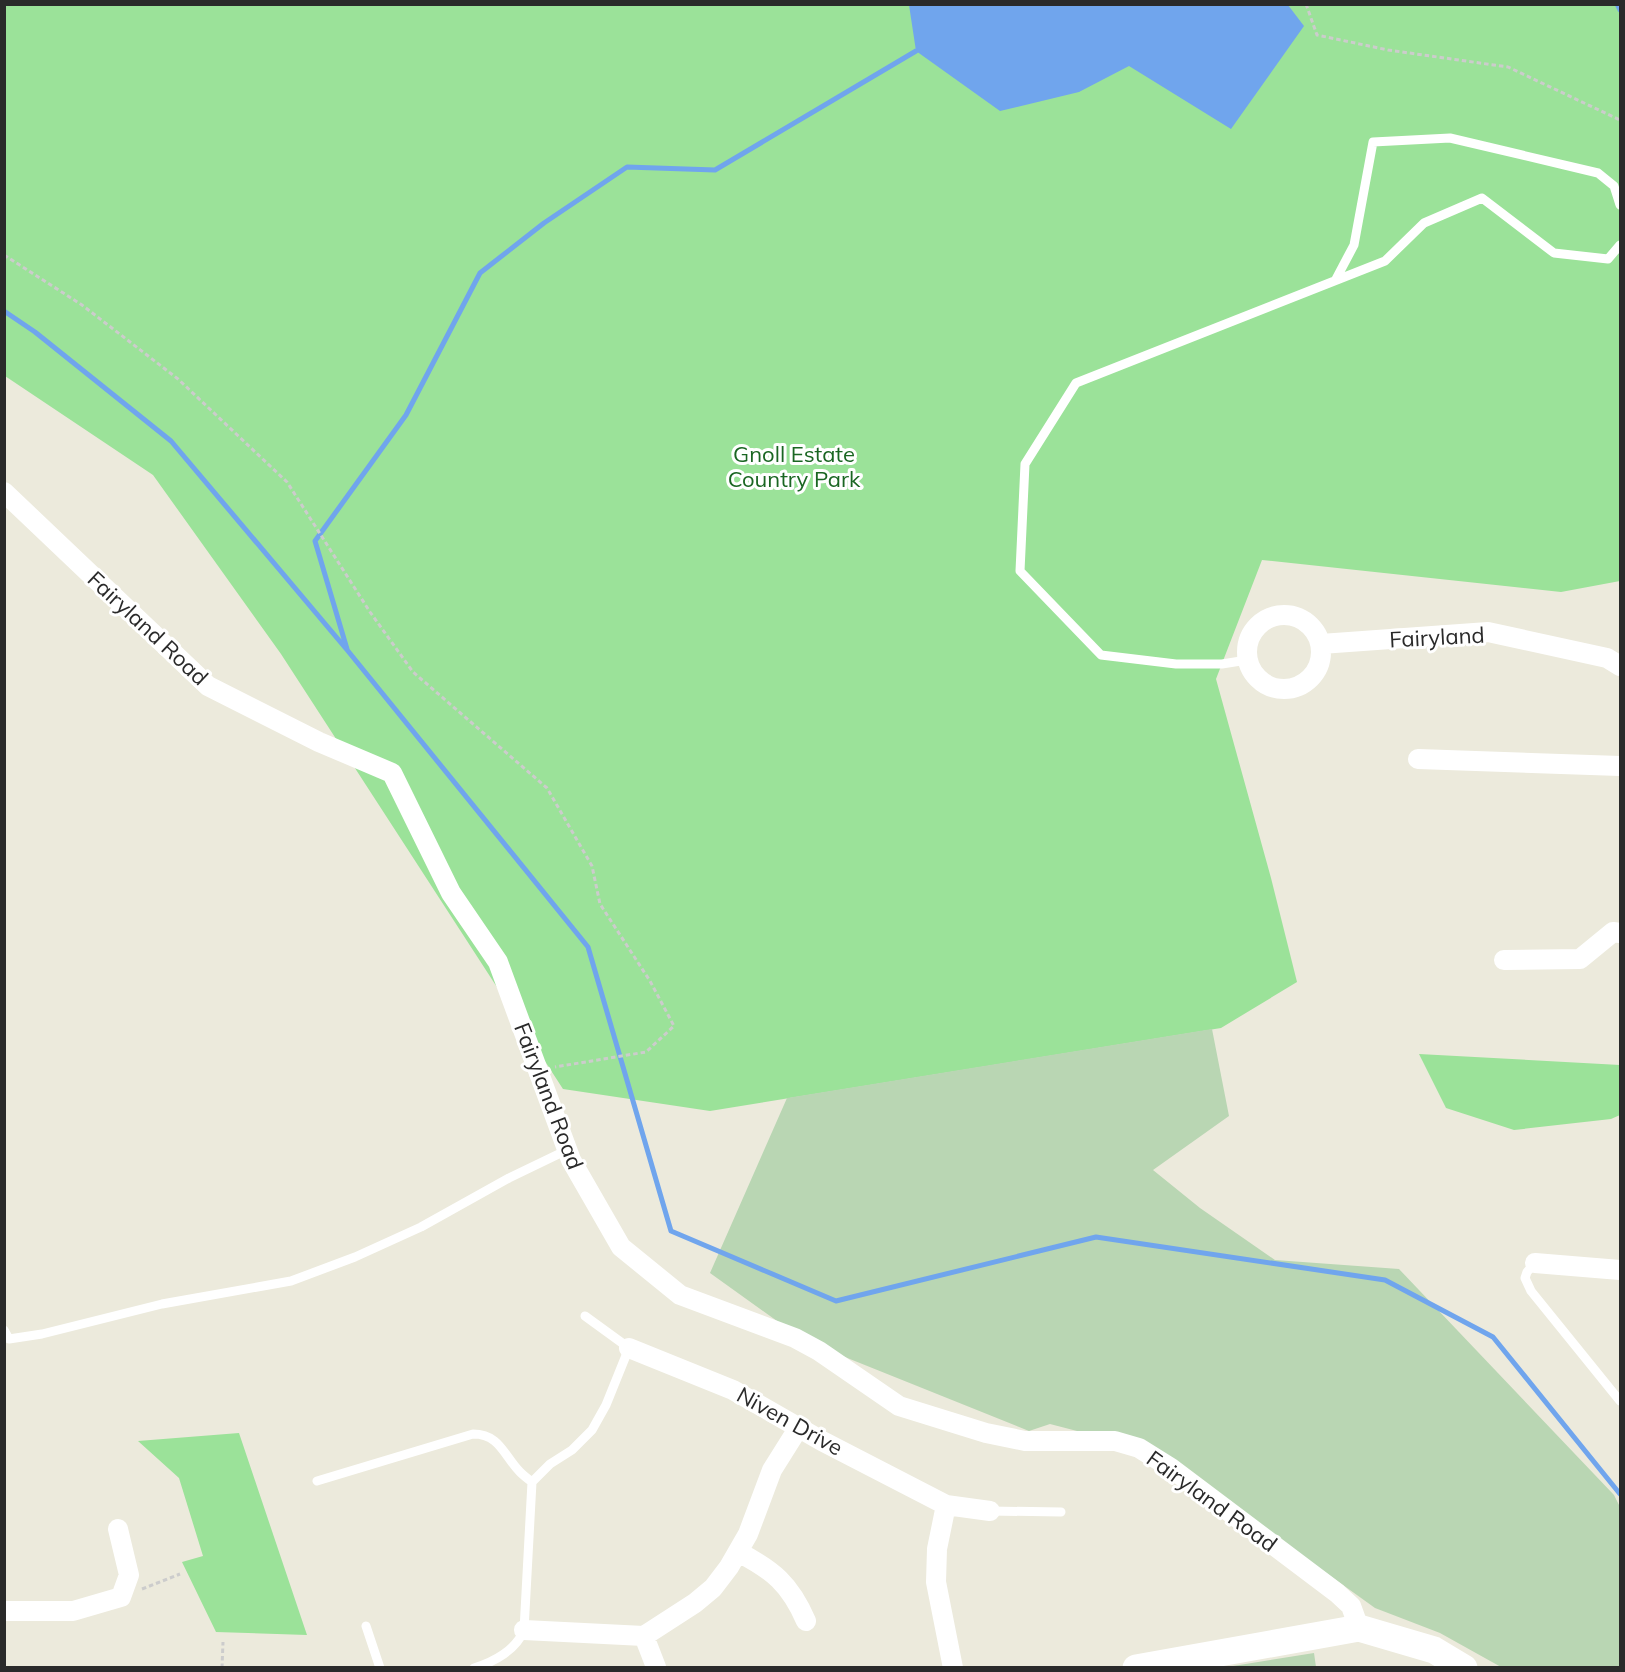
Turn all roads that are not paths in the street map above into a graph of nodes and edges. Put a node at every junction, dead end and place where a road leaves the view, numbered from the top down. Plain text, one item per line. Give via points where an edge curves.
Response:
1 (1620, 205) edge
2 (1620, 245) edge
3 (1336, 279) junction
4 (4, 492) edge
5 (1321, 644) junction
6 (1247, 660) junction
7 (1620, 666) edge
8 (1418, 759) dead end
9 (1620, 766) edge
10 (1620, 933) edge
11 (1504, 960) dead end
12 (567, 1150) junction
13 (1536, 1263) joint
14 (1620, 1270) edge
15 (585, 1316) dead end
16 (4, 1330) edge
17 (629, 1348) junction
18 (1620, 1401) edge
19 (798, 1427) junction
20 (317, 1481) dead end
21 (532, 1482) junction
22 (946, 1505) junction
23 (990, 1511) joint
24 (1061, 1512) dead end
25 (118, 1529) dead end
26 (738, 1552) junction
27 (4, 1611) edge
28 (806, 1620) dead end
29 (366, 1626) dead end
30 (1359, 1628) junction
31 (524, 1630) junction
32 (644, 1636) junction
33 (656, 1667) edge
34 (380, 1668) edge
35 (474, 1668) edge
36 (953, 1668) edge
37 (1136, 1668) edge
38 (1464, 1668) edge

1 - 3 lane via 1614,186 1598,173 1450,138 1373,142 1354,245
2 - 3 lane via 1608,259 1554,253 1482,198 1424,223 1385,261
3 - 6 lane via 1076,383 1025,464 1020,571 1101,655 1176,664
4 - 12 street, Fairyland Road via 208,686 319,742 392,773 451,893 498,962
5 - 6 street via 1317,670 1298,687 1270,686 1259,680
5 - 6 street via 1312,627 1302,619 1277,615 1259,624 1251,635
5 - 7 street, Fairyland via 1488,632 1607,658
8 - 9 street
10 - 11 street via 1612,932 1580,959
12 - 16 lane via 421,1227 291,1281 162,1304 42,1334 9,1339
12 - 30 street, Fairyland Road via 621,1247 680,1295 795,1338 899,1406 1025,1441 1116,1441 1139,1448 1337,1593 1351,1606
13 - 14 street
13 - 18 lane via 1525,1278 1532,1291
15 - 17 lane
17 - 19 street, Niven Drive via 733,1390
17 - 21 lane via 592,1430
19 - 22 street, Niven Drive
19 - 26 street via 772,1470
20 - 21 lane via 473,1434 485,1434
21 - 31 lane
22 - 23 street
22 - 36 street via 937,1549 936,1582
23 - 24 lane
25 - 27 street via 129,1575 121,1597 73,1611
26 - 28 street via 782,1580
26 - 32 street via 712,1588
29 - 34 lane
30 - 37 main road
30 - 38 main road via 1434,1650
31 - 32 street
31 - 35 lane via 520,1640 493,1662
32 - 33 street

